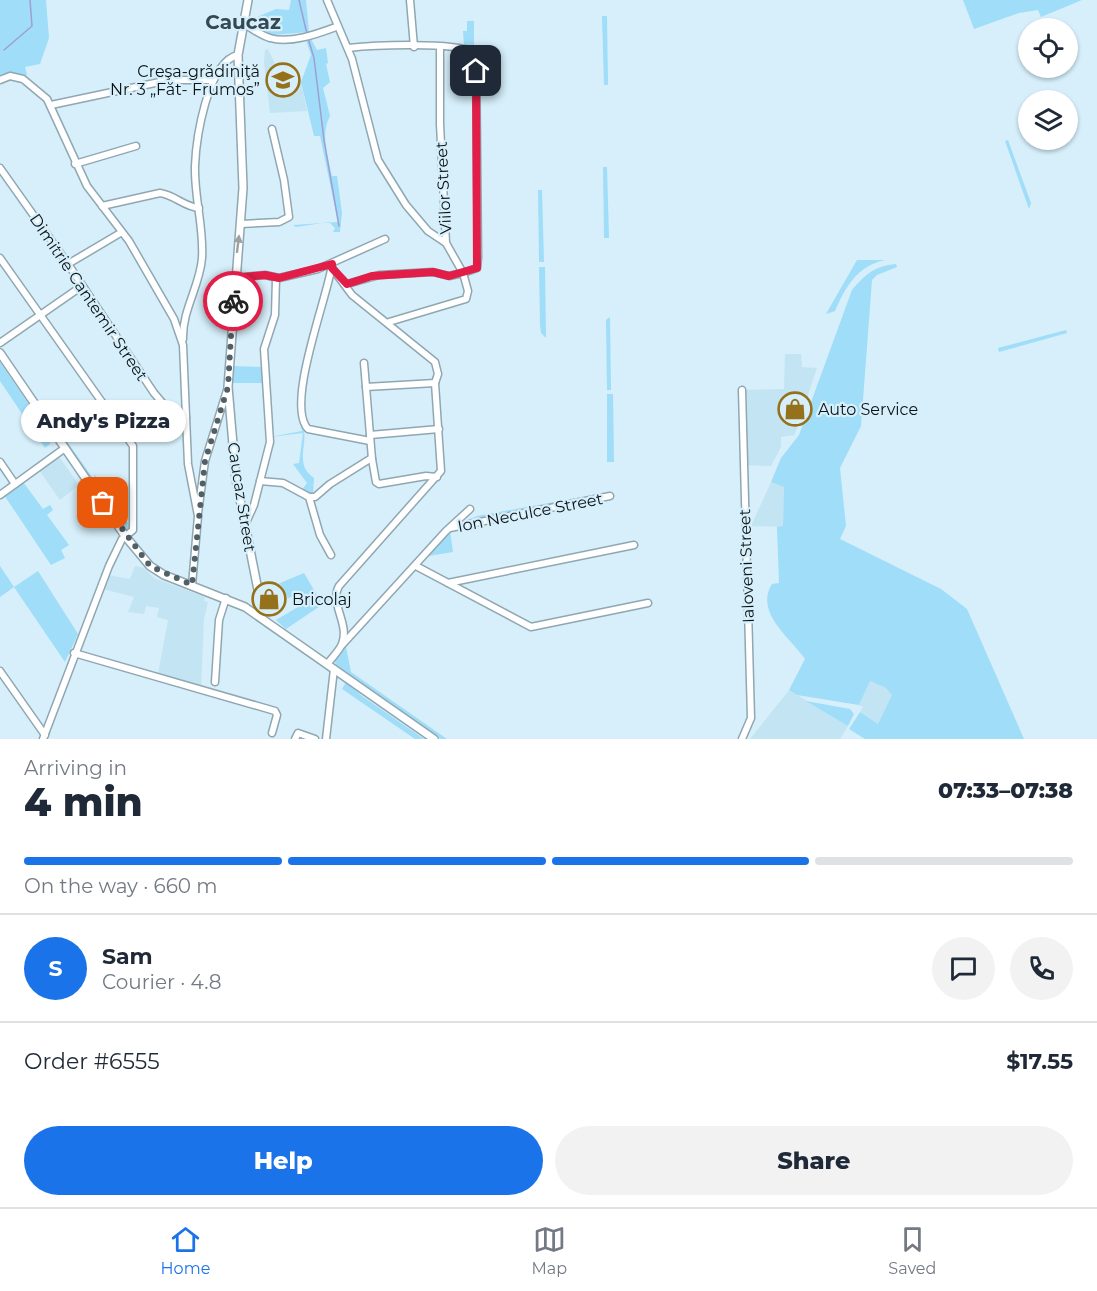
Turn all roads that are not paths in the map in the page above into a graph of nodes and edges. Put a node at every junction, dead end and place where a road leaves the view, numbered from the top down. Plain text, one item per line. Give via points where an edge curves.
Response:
1 (248, 0) edge
2 (327, 0) edge
3 (410, 0) edge
4 (244, 24) junction
5 (336, 27) junction
6 (414, 47) junction
7 (348, 48) junction
8 (440, 48) junction
9 (238, 55) junction
10 (0, 80) edge
11 (213, 80) junction
12 (51, 105) junction
13 (272, 129) dead end
14 (136, 146) dead end
15 (75, 164) junction
16 (0, 168) edge
17 (102, 206) junction
18 (199, 208) junction
19 (241, 224) junction
20 (122, 232) junction
21 (385, 239) dead end
22 (446, 243) junction
23 (0, 258) edge
24 (68, 264) junction
25 (332, 266) junction
26 (463, 273) junction
27 (234, 278) junction
28 (276, 278) junction
29 (347, 284) junction
30 (82, 286) junction
31 (40, 315) junction
32 (388, 322) junction
33 (0, 343) edge
34 (183, 345) junction
35 (0, 353) edge
36 (364, 363) dead end
37 (435, 383) junction
38 (228, 387) junction
39 (366, 387) junction
40 (742, 390) dead end
41 (186, 418) junction
42 (439, 429) junction
43 (370, 438) junction
44 (65, 448) junction
45 (372, 459) junction
46 (0, 462) edge
47 (437, 477) junction
48 (260, 481) junction
49 (15, 484) junction
50 (0, 495) edge
51 (610, 496) dead end
52 (309, 497) junction
53 (470, 509) dead end
54 (198, 516) junction
55 (244, 525) junction
56 (449, 528) junction
57 (125, 536) junction
58 (634, 545) dead end
59 (331, 555) dead end
60 (416, 566) junction
61 (448, 583) junction
62 (192, 585) junction
63 (226, 598) junction
64 (648, 603) dead end
65 (258, 615) junction
66 (342, 645) junction
67 (74, 653) junction
68 (327, 664) junction
69 (334, 669) junction
70 (0, 671) edge
71 (215, 682) dead end
72 (272, 733) dead end
73 (44, 737) edge
74 (295, 739) edge
75 (315, 739) edge
76 (326, 739) edge
77 (434, 739) edge
78 (742, 739) edge

1 - 4 street, Caucaz Street
2 - 5 street
3 - 6 street
4 - 5 street via 271,38 308,35
4 - 9 street, Caucaz Street
5 - 7 street
6 - 7 street
6 - 8 street
7 - 22 street via 378,159 406,205 428,231
8 - 22 street, Viilor Street
8 - 26 street, Viilor Street via 476,52 478,258 477,268
9 - 11 street via 227,60
9 - 19 street, Caucaz Street
10 - 12 street via 10,76 23,79
11 - 12 street via 169,80
11 - 18 street via 198,134 195,167
12 - 15 street
13 - 19 street via 289,217 283,221
14 - 15 street
15 - 17 street
16 - 24 street, Dimitrie Cantemir Street
17 - 18 street via 160,193 185,206
17 - 20 street
18 - 34 street via 201,260 184,321
27 -> 19 street, Caucaz Street
20 - 24 street
20 - 34 street via 163,297
21 - 25 street
22 - 26 street, Viilor Street
23 - 31 street
24 - 30 street, Dimitrie Cantemir Street
25 - 28 street
25 - 29 street
25 - 43 street via 300,392 305,427
26 - 29 street via 379,275
26 - 32 street via 466,299
27 - 28 street
27 - 38 street, Caucaz Street
28 - 48 street via 275,315 264,349 270,442
29 - 32 street via 352,295
30 - 31 street
30 - 41 street, Dimitrie Cantemir Street via 160,401
31 - 33 street
31 - 57 street via 134,447 134,525
32 - 37 street via 435,362
34 - 41 street
35 - 44 street
36 - 39 street
37 - 39 street
37 - 42 street
38 - 54 street via 205,461
38 - 55 street, Caucaz Street
39 - 43 street
40 - 78 street, Ialoveni Street via 751,718
41 - 54 street via 188,464
42 - 43 street
42 - 47 street via 441,471
43 - 45 street
44 - 49 street
44 - 57 street
45 - 47 street via 379,484
45 - 52 street via 358,464 317,496
46 - 49 street
47 - 66 street via 337,590 344,627
48 - 52 street via 289,485
48 - 55 street
49 - 50 street
51 - 56 street, Ion Neculce Street
52 - 59 street via 320,535
53 - 56 street
54 - 62 street
55 - 65 street, Caucaz Street via 259,595
56 - 60 street
57 - 62 street via 150,566
57 - 67 street
58 - 61 street
60 - 61 street
60 - 66 street
61 - 64 street via 531,627
62 - 63 street
63 - 65 street
63 - 71 street via 219,620
65 - 68 street
66 - 68 street
67 - 72 street via 277,713
67 - 73 street
68 - 69 street
69 - 76 street
69 - 77 street
70 - 73 street
74 - 75 street via 298,733

